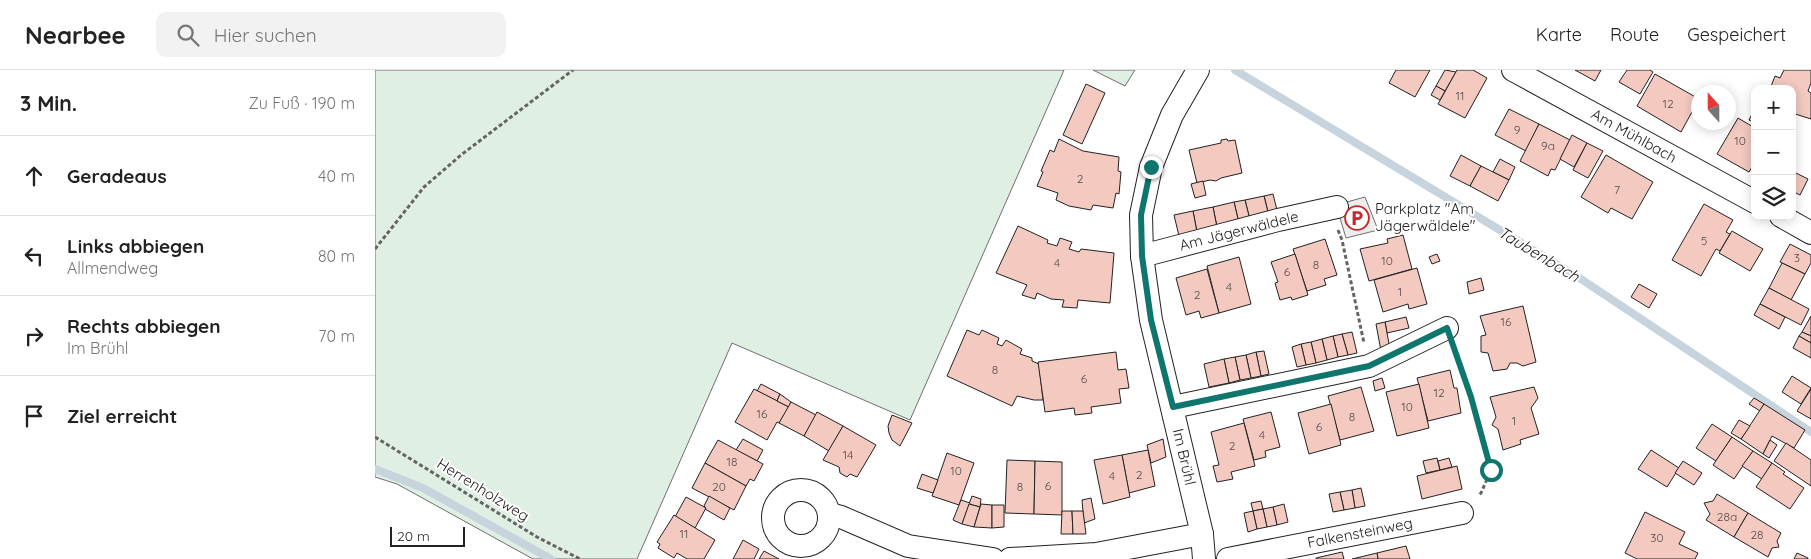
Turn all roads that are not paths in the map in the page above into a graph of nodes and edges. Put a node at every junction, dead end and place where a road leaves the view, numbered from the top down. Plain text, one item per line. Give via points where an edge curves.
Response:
1 (1198, 70) edge
2 (1513, 70) edge
3 (1751, 200) edge
4 (1332, 207) road end
5 (1788, 220) edge
6 (1811, 232) edge
7 (1142, 256) junction
8 (1447, 328) road end
9 (1173, 407) junction
10 (1462, 513) road end
11 (829, 514) dead end
12 (1202, 534) junction
13 (993, 559) edge
14 (1009, 559) edge
15 (1204, 559) edge
16 (1228, 559) edge

1 - 7 street, Im Brühl via 1172,116 1151,167 1141,215
2 - 3 street, Am Mühlbach
4 - 7 street, Am Jägerwäldele
5 - 6 street
7 - 9 street, Im Brühl via 1151,320
8 - 9 street via 1369,366
9 - 12 street, Im Brühl
10 - 16 street, Falkensteinweg
11 - 13 street via 908,546
12 - 14 street via 1096,554
12 - 15 street, Im Brühl

